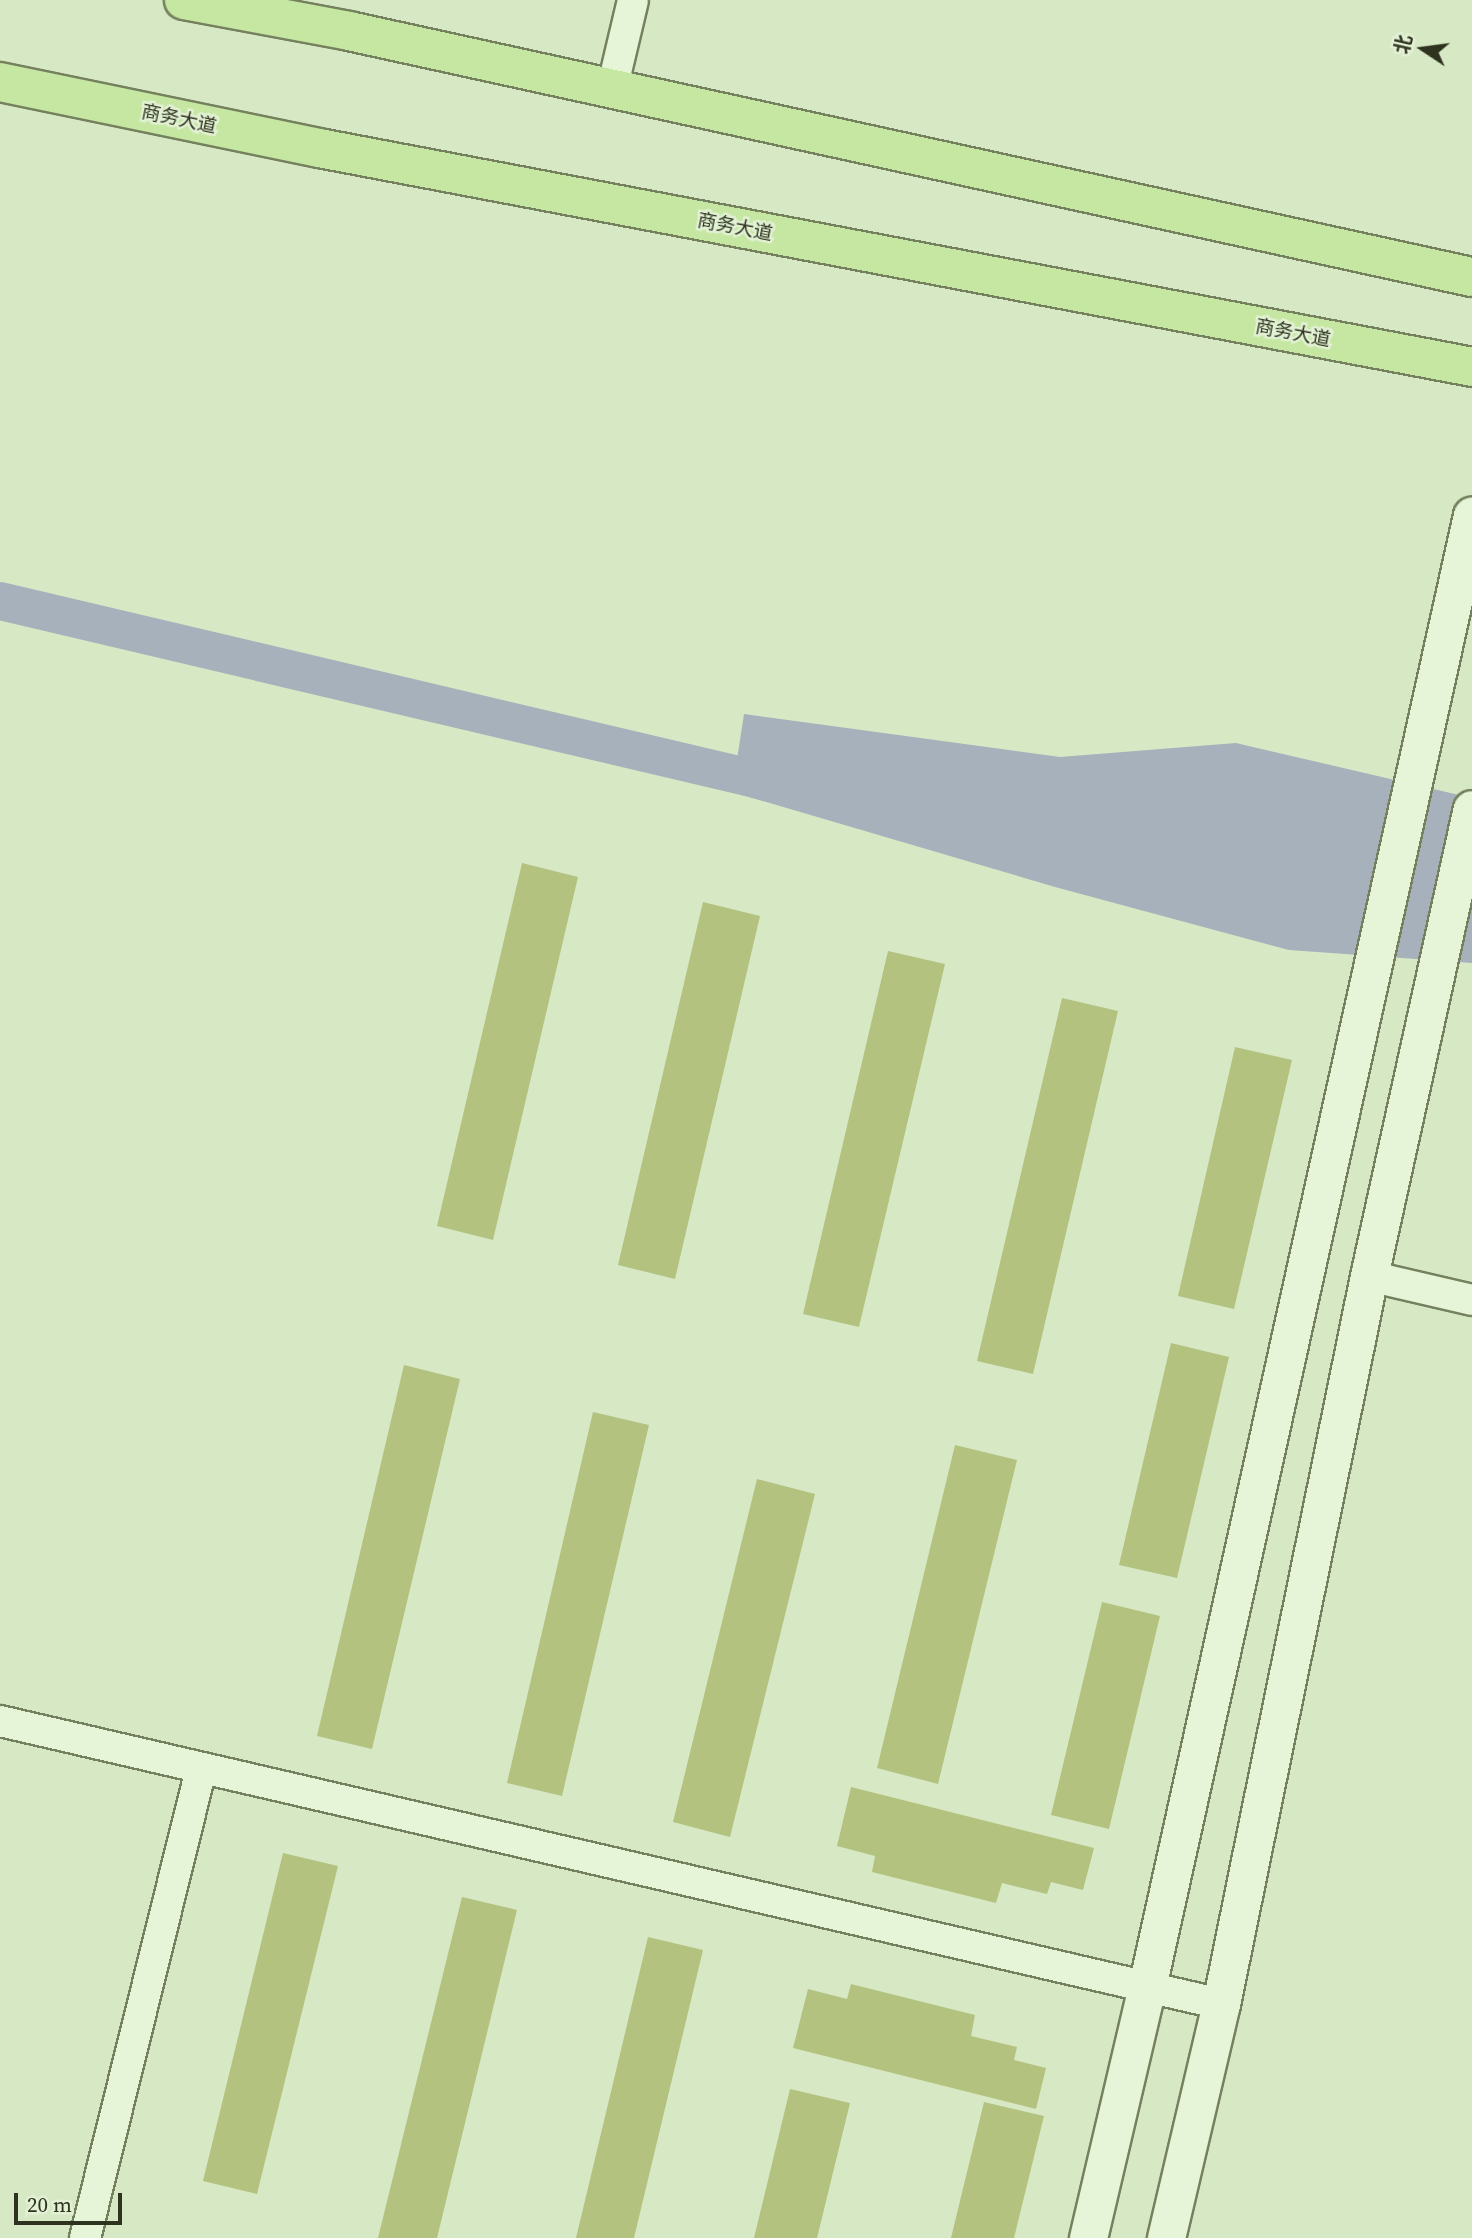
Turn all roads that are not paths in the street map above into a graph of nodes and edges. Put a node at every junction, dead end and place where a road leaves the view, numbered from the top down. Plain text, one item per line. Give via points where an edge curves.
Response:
1 (184, 0) edge
2 (633, 0) edge
3 (0, 82) edge
4 (612, 89) junction
5 (1472, 277) edge
6 (1472, 367) edge
7 (1472, 514) edge
8 (1472, 809) edge
9 (1369, 1276) junction
10 (1472, 1300) edge
11 (0, 1721) edge
12 (201, 1768) junction
13 (1147, 1987) junction
14 (1221, 2004) junction
15 (85, 2238) edge
16 (1088, 2238) edge
17 (1166, 2238) edge

1 - 4 main road
2 - 4 street
3 - 6 main road, 商务大道 via 319,148
4 - 5 main road
7 - 13 street
8 - 9 street
9 - 10 street
9 - 14 street
11 - 12 street
12 - 13 street
12 - 15 street
13 - 14 street
13 - 16 street
14 - 17 street

